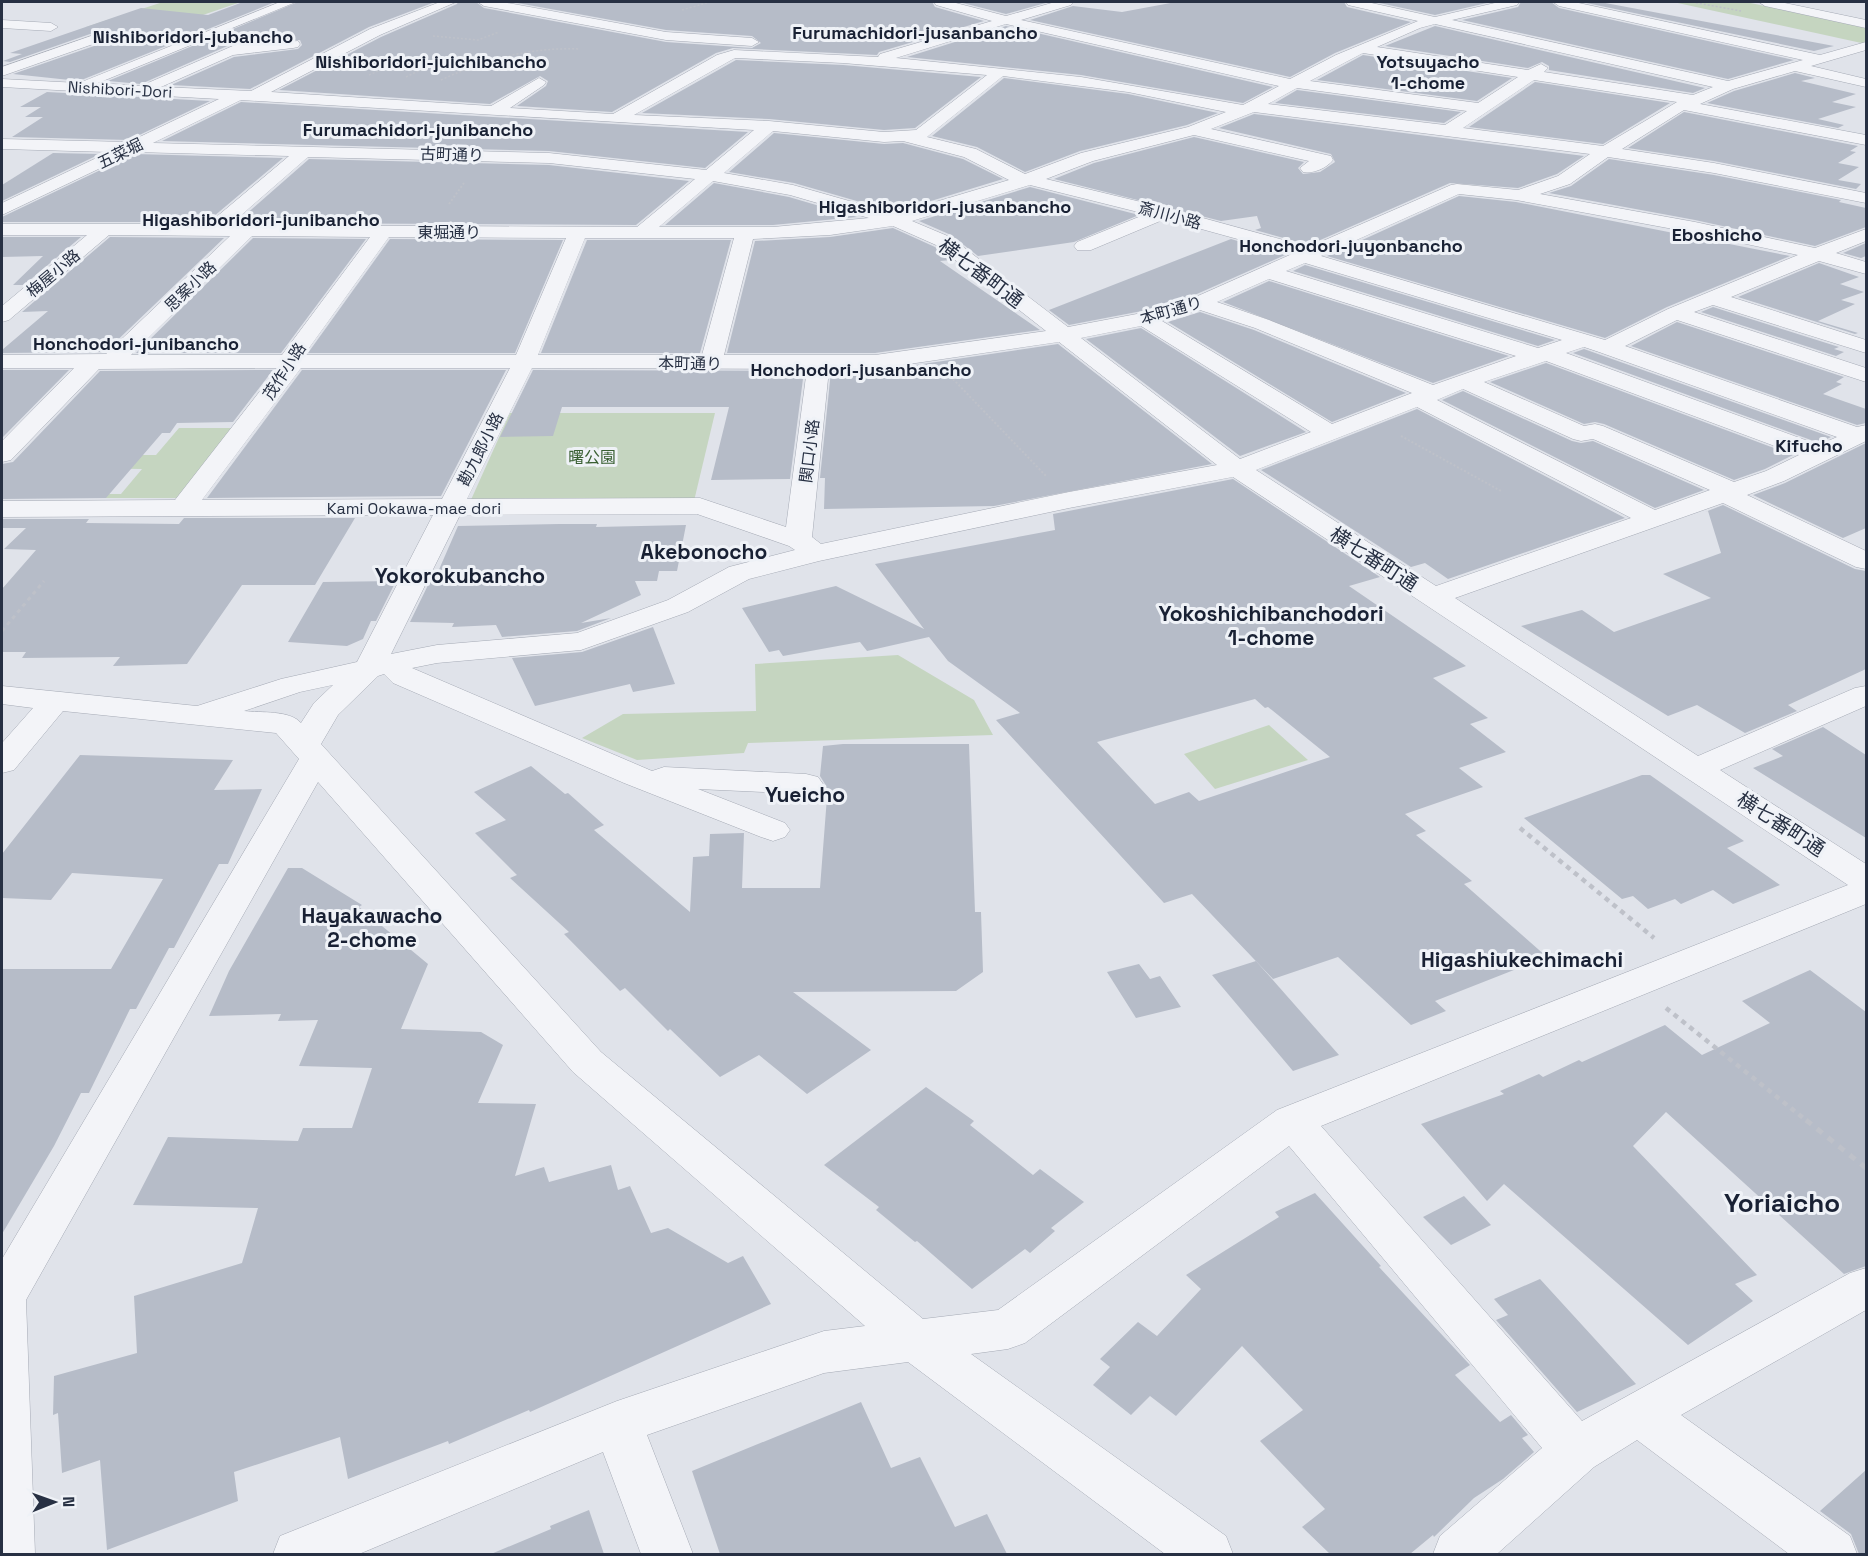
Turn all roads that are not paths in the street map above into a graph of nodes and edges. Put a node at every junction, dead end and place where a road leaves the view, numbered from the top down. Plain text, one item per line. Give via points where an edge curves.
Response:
1 (290, 2) edge
2 (450, 2) edge
3 (484, 2) edge
4 (940, 2) edge
5 (1067, 2) edge
6 (1352, 2) edge
7 (1513, 2) edge
8 (1559, 2) edge
9 (1766, 2) edge
10 (1004, 20) junction
11 (1431, 20) junction
12 (2, 24) edge
13 (1866, 24) edge
14 (701, 25) dead end
15 (51, 27) dead end
16 (757, 30) dead end
17 (91, 40) dead end
18 (393, 41) road end
19 (251, 42) dead end
20 (1600, 42) dead end
21 (1832, 43) dead end
22 (293, 44) dead end
23 (1860, 47) edge
24 (1360, 48) junction
25 (1567, 50) junction
26 (229, 52) junction
27 (897, 53) junction
28 (260, 54) dead end
29 (1818, 58) junction
30 (871, 62) junction
31 (1790, 66) junction
32 (2, 72) edge
33 (998, 73) junction
34 (1533, 74) junction
35 (289, 78) junction
36 (539, 82) dead end
37 (2, 83) edge
38 (1292, 83) junction
39 (1866, 83) edge
40 (1728, 86) junction
41 (76, 87) junction
42 (140, 90) junction
43 (246, 96) junction
44 (1690, 103) junction
45 (1480, 108) junction
46 (1249, 109) junction
47 (491, 111) junction
48 (616, 119) junction
49 (769, 126) junction
50 (465, 127) dead end
51 (1194, 130) junction
52 (1447, 131) junction
53 (903, 136) junction
54 (445, 140) dead end
55 (1866, 140) edge
56 (2, 144) edge
57 (134, 146) junction
58 (306, 150) junction
59 (1603, 153) junction
60 (426, 154) junction
61 (1309, 168) dead end
62 (708, 175) junction
63 (1025, 180) junction
64 (1519, 195) junction
65 (1866, 198) edge
66 (2, 210) edge
67 (1164, 213) junction
68 (895, 220) junction
69 (2, 229) edge
70 (104, 230) junction
71 (212, 231) junction
72 (246, 231) junction
73 (383, 232) junction
74 (578, 232) junction
75 (642, 232) junction
76 (746, 232) junction
77 (1866, 234) edge
78 (1084, 246) dead end
79 (1820, 254) junction
80 (1308, 256) junction
81 (1866, 268) edge
82 (1267, 272) junction
83 (1741, 286) junction
84 (1775, 297) dead end
85 (1713, 298) junction
86 (1200, 303) junction
87 (1675, 313) junction
88 (2, 316) edge
89 (1144, 319) junction
90 (1061, 335) junction
91 (1584, 340) junction
92 (1607, 347) junction
93 (1866, 347) edge
94 (1544, 355) junction
95 (2, 361) edge
96 (102, 362) junction
97 (291, 362) junction
98 (524, 362) junction
99 (711, 362) junction
100 (819, 363) junction
101 (1866, 375) edge
102 (1464, 381) junction
103 (1421, 397) junction
104 (1330, 433) junction
105 (1862, 434) edge
106 (1820, 454) junction
107 (2, 455) edge
108 (1237, 469) junction
109 (1729, 492) junction
110 (2, 509) edge
111 (182, 509) junction
112 (449, 509) junction
113 (1653, 519) junction
114 (807, 547) junction
115 (1866, 561) edge
116 (1432, 597) junction
117 (380, 666) junction
118 (2, 695) edge
119 (1866, 695) edge
120 (55, 701) junction
121 (199, 717) junction
122 (309, 752) junction
123 (2, 762) edge
124 (1697, 768) junction
125 (636, 776) junction
126 (806, 784) dead end
127 (773, 830) dead end
128 (1866, 880) edge
129 (1866, 891) edge
130 (1292, 1121) junction
131 (1866, 1287) edge
132 (914, 1339) junction
133 (1639, 1413) junction
134 (616, 1424) junction
135 (1576, 1451) junction
136 (8, 1554) edge
137 (299, 1554) edge
138 (667, 1554) edge
139 (1207, 1554) edge
140 (1459, 1554) edge
141 (1831, 1554) edge

1 - 41 street
2 - 35 street via 375,32
3 - 27 street via 666,36
4 - 10 street
5 - 10 street
6 - 11 street
7 - 11 street
8 - 29 street
9 - 13 street
10 - 27 street
10 - 38 street
11 - 24 street, 東堀通り
11 - 25 street
12 - 15 street
14 - 16 street
17 - 32 street
18 - 35 street
19 - 26 street
20 - 25 street
21 - 23 street
22 - 26 street
23 - 29 street
24 - 34 street
24 - 38 street, 東堀通り
25 - 34 street
25 - 40 street
26 - 28 street
26 - 42 street
27 - 30 street
29 - 31 street
30 - 33 street
30 - 48 street via 734,54
31 - 39 street
31 - 40 street
33 - 46 street via 1128,88
33 - 53 street via 920,135
34 - 44 street
34 - 45 street
35 - 43 street, 五菜堀
36 - 47 street
37 - 41 street, Nishibori-Dori
38 - 45 street
38 - 46 street, 東堀通り
40 - 44 street
41 - 42 street, Nishibori-Dori
42 - 43 street, Nishibori-Dori
43 - 47 street, Nishibori-Dori
43 - 57 street, 五菜堀
44 - 55 street
44 - 59 street
45 - 52 street
46 - 51 street, 東堀通り
46 - 52 street
47 - 48 street, Nishibori-Dori
47 - 50 street
48 - 49 street, Nishibori-Dori
49 - 53 street, Nishibori-Dori
49 - 62 street
51 - 61 street via 1325,160
51 - 63 street, 東堀通り via 1087,157
52 - 59 street
53 - 63 street, 斎川小路 via 970,153
54 - 60 street
56 - 57 street, 古町通り
57 - 58 street, 古町通り
57 - 66 street, 五菜堀
58 - 60 street, 古町通り
58 - 71 street
59 - 64 street via 1564,180
59 - 65 street via 1708,167
60 - 62 street, 古町通り via 549,158
62 - 68 street, 古町通り via 793,190
62 - 75 street
63 - 67 street, 斎川小路
63 - 68 street, 東堀通り
64 - 79 street
64 - 80 street, 本町通り via 1457,189
67 - 78 street
67 - 80 street, 斎川小路
68 - 76 street, 東堀通り via 830,229
68 - 90 street, 横七番町通 via 943,241
69 - 70 street, 東堀通り
70 - 71 street, 東堀通り
70 - 88 street, 梅屋小路
71 - 72 street, 東堀通り
72 - 73 street, 東堀通り
72 - 96 street, 思案小路
73 - 74 street, 東堀通り
73 - 97 street, 茂作小路
74 - 75 street, 東堀通り
74 - 98 street, 勘九郎小路
75 - 76 street, 東堀通り
76 - 99 street
77 - 79 street
79 - 81 street
79 - 83 street
80 - 82 street, 本町通り
80 - 91 street, 斎川小路
82 - 86 street, 本町通り
82 - 94 street
83 - 84 street
83 - 85 street
85 - 87 street
85 - 93 street
86 - 89 street, 本町通り
86 - 103 street via 1313,345 1301,350
87 - 92 street
87 - 101 street
89 - 90 street, 本町通り
89 - 104 street
90 - 100 street, 本町通り via 875,362
90 - 108 street, 横七番町通
91 - 92 street, 斎川小路
91 - 94 street
92 - 105 street, 斎川小路
94 - 102 street
94 - 106 street
95 - 96 street, 本町通り
96 - 97 street, 本町通り
96 - 107 street, 思案小路
97 - 98 street, 本町通り
97 - 111 street, 茂作小路
98 - 99 street, 本町通り
98 - 112 street, 勘九郎小路
99 - 100 street, 本町通り
100 - 114 street, 関口小路
102 - 103 street
102 - 109 street via 1581,434 1595,431
103 - 104 street
103 - 113 street
104 - 108 street
105 - 106 street
106 - 109 street
108 - 114 street
108 - 116 street, 横七番町通
109 - 113 street
109 - 115 street
110 - 111 street, Kami Ookawa-mae dori
111 - 112 street, Kami Ookawa-mae dori
112 - 114 street, Kami Ookawa-mae dori via 700,506
112 - 117 street, 勘九郎小路
113 - 116 street
114 - 117 street via 739,573 678,606 581,641 437,654
116 - 124 street, 横七番町通
117 - 121 street via 292,685
117 - 122 street, 勘九郎小路 via 325,710
117 - 125 street
118 - 120 street
119 - 124 street
120 - 121 street
120 - 123 street
121 - 122 street via 286,725
122 - 132 street via 587,1062
122 - 136 street, 勘九郎小路 via 3,1298
124 - 128 street, 横七番町通
125 - 126 street
125 - 127 street
129 - 130 street
130 - 132 street via 1008,1329
130 - 135 street
131 - 133 street
132 - 134 street via 824,1352
132 - 139 street
133 - 135 street
133 - 141 street
134 - 137 street
134 - 138 street
135 - 140 street

